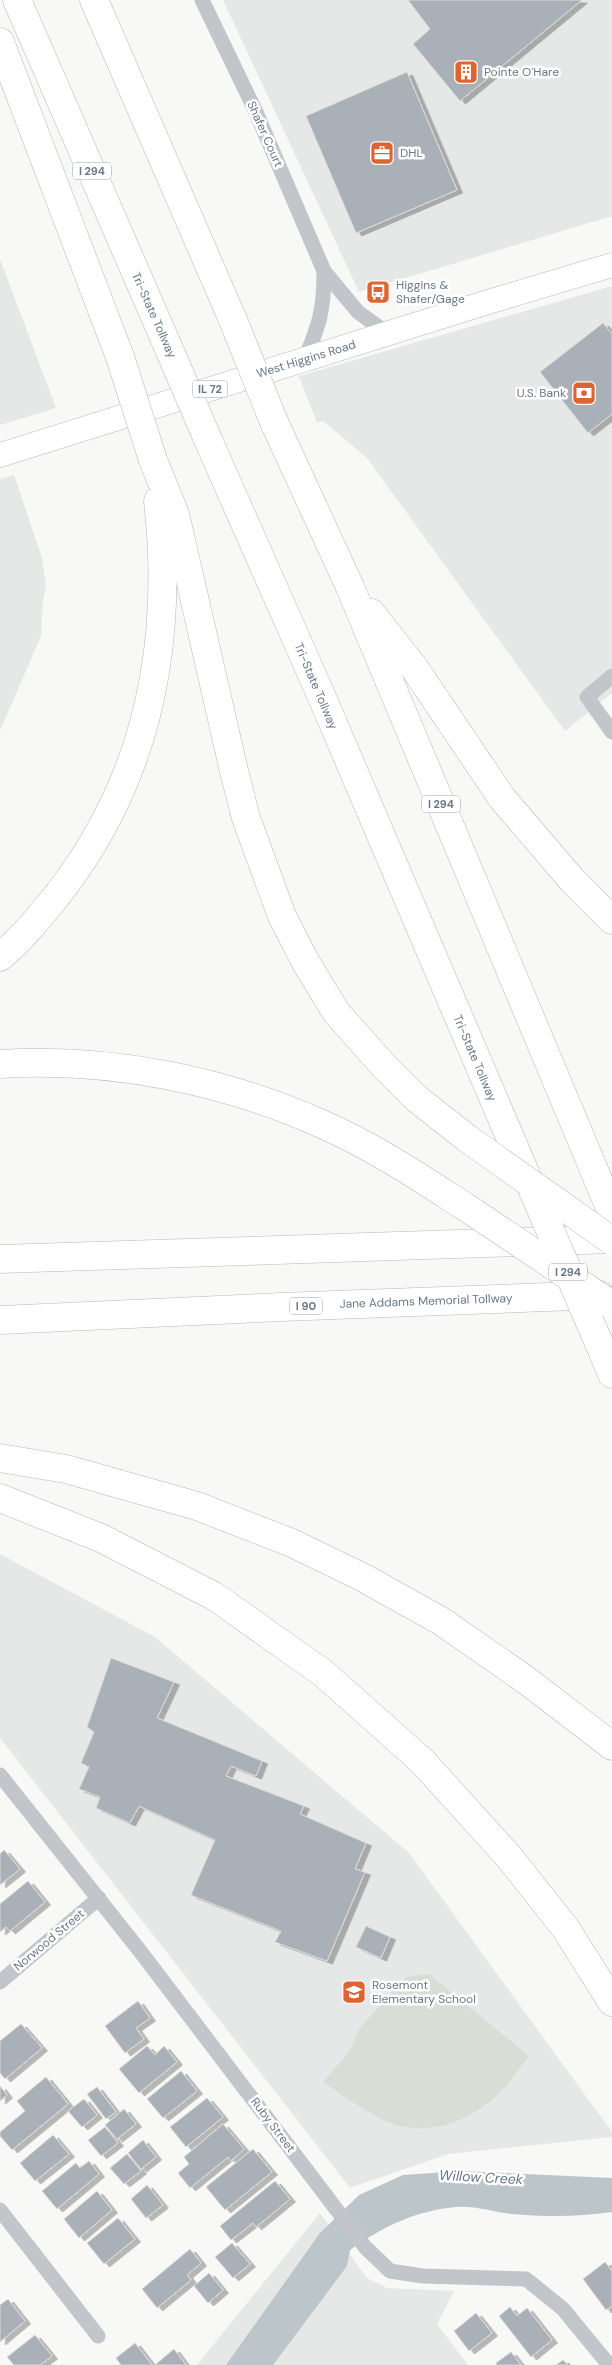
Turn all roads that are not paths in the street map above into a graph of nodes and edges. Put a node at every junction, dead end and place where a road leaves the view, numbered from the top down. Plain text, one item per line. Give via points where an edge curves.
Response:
1 (17, 0) edge
2 (94, 0) edge
3 (202, 0) edge
4 (0, 42) edge
5 (612, 265) edge
6 (324, 271) junction
7 (387, 333) junction
8 (305, 359) junction
9 (0, 455) edge
10 (153, 460) junction
11 (350, 587) junction
12 (612, 676) edge
13 (612, 732) edge
14 (612, 920) edge
15 (0, 957) edge
16 (0, 1064) edge
17 (607, 1201) edge
18 (612, 1240) edge
19 (0, 1259) edge
20 (612, 1295) edge
21 (612, 1305) edge
22 (0, 1320) edge
23 (607, 1362) edge
24 (0, 1458) edge
25 (0, 1498) edge
26 (612, 1746) edge
27 (0, 1775) edge
28 (99, 1898) junction
29 (0, 1982) edge
30 (612, 2002) edge
31 (0, 2210) edge
32 (98, 2336) dead end
33 (609, 2365) edge

1 - 23 highway, Tri-State Tollway / I 294, bridge via 317,686
2 - 11 highway, I 294, bridge via 274,422
3 - 6 street, Shafer Court via 255,110
4 - 10 highway, bridge via 120,357
5 - 7 main road, West Higgins Road / IL 72
6 - 7 street, Shafer Court via 358,312
6 - 8 street, Shafer Court via 320,323
7 - 8 main road, West Higgins Road / IL 72
8 - 9 main road, West Higgins Road / IL 72
10 - 15 highway via 163,578 160,650 150,703 131,765 106,820 78,868 40,916
10 - 18 highway, bridge via 175,514 234,771 262,865 282,916 305,961 336,1012 417,1099 468,1139
11 - 14 highway via 416,669 502,798 572,880
11 - 17 highway, I 294
12 - 13 street via 587,697
16 - 21 highway, bridge via 64,1064 126,1069 204,1084 270,1103 381,1154
18 - 19 highway
20 - 22 highway, Jane Addams Memorial Tollway / I 90
24 - 26 highway via 66,1469 198,1506 292,1543 441,1621 526,1680
25 - 30 highway via 101,1538 214,1596 323,1673 422,1760 503,1850 566,1930
27 - 28 street, Ruby Street
28 - 29 street, Norwood Street
28 - 33 street, Ruby Street via 365,2247 390,2271 423,2276 526,2279 563,2309
31 - 32 street

